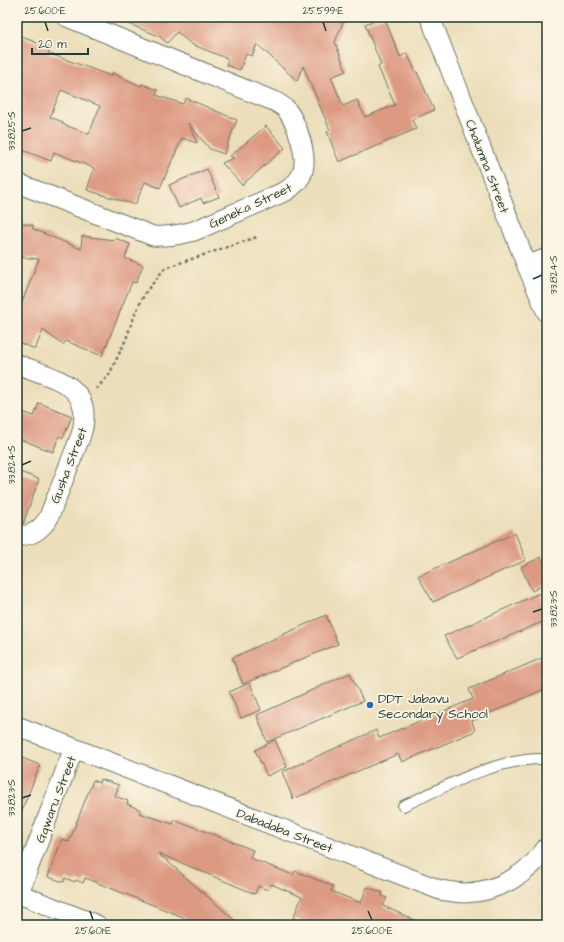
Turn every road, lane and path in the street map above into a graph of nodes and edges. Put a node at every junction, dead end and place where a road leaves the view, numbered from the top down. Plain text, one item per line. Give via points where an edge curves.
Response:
1 (67, 17) edge
2 (430, 17) edge
3 (17, 183) edge
4 (256, 237) dead end
5 (547, 258) edge
6 (527, 266) junction
7 (547, 313) edge
8 (17, 364) edge
9 (83, 404) junction
10 (17, 536) edge
11 (17, 726) edge
12 (74, 748) junction
13 (547, 759) edge
14 (403, 806) dead end
15 (547, 847) edge
16 (18, 896) edge
17 (97, 925) edge

1 - 3 street, Geneka Street via 276,102 286,109 303,148 302,175 296,184 286,191 194,231 168,237 153,236
2 - 6 street, Chalumna Street
4 - 9 path via 165,268 145,293 109,375
5 - 6 street
6 - 7 street, Chalumna Street
8 - 9 street, Gusha Street via 65,383 76,391
9 - 10 street, Gusha Street via 85,423 48,519 34,534
11 - 12 street, Dabadaba Street
12 - 15 street, Dabadaba Street via 440,890 464,893 499,885 530,867
12 - 16 street, Gqwaru Street
13 - 14 lane via 516,761 483,771
16 - 17 street, Gqwaru Street

